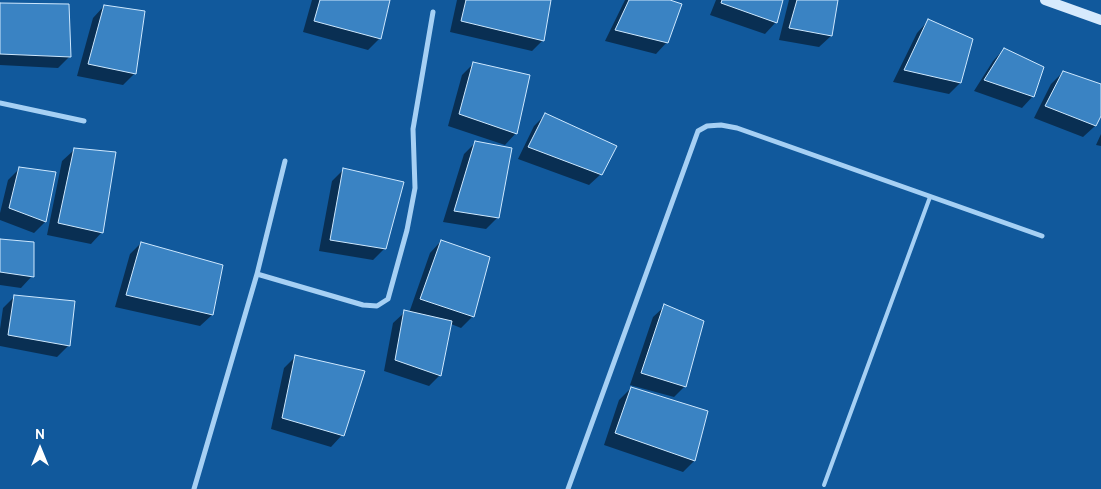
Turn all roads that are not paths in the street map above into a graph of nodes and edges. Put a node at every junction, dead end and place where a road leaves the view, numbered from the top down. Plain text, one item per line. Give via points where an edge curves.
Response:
1 (1045, 0) edge
2 (433, 12) dead end
3 (1101, 20) edge
4 (0, 103) edge
5 (84, 121) dead end
6 (285, 161) dead end
7 (930, 197) junction
8 (1042, 236) dead end
9 (257, 274) junction
10 (824, 485) dead end
11 (194, 489) edge
12 (568, 489) edge

1 - 3 street
2 - 9 street via 413,129 415,188 388,299 377,306 363,305
4 - 5 street
6 - 9 street
7 - 8 street
7 - 10 lane
7 - 12 street via 737,128 707,126 698,131
9 - 11 street

